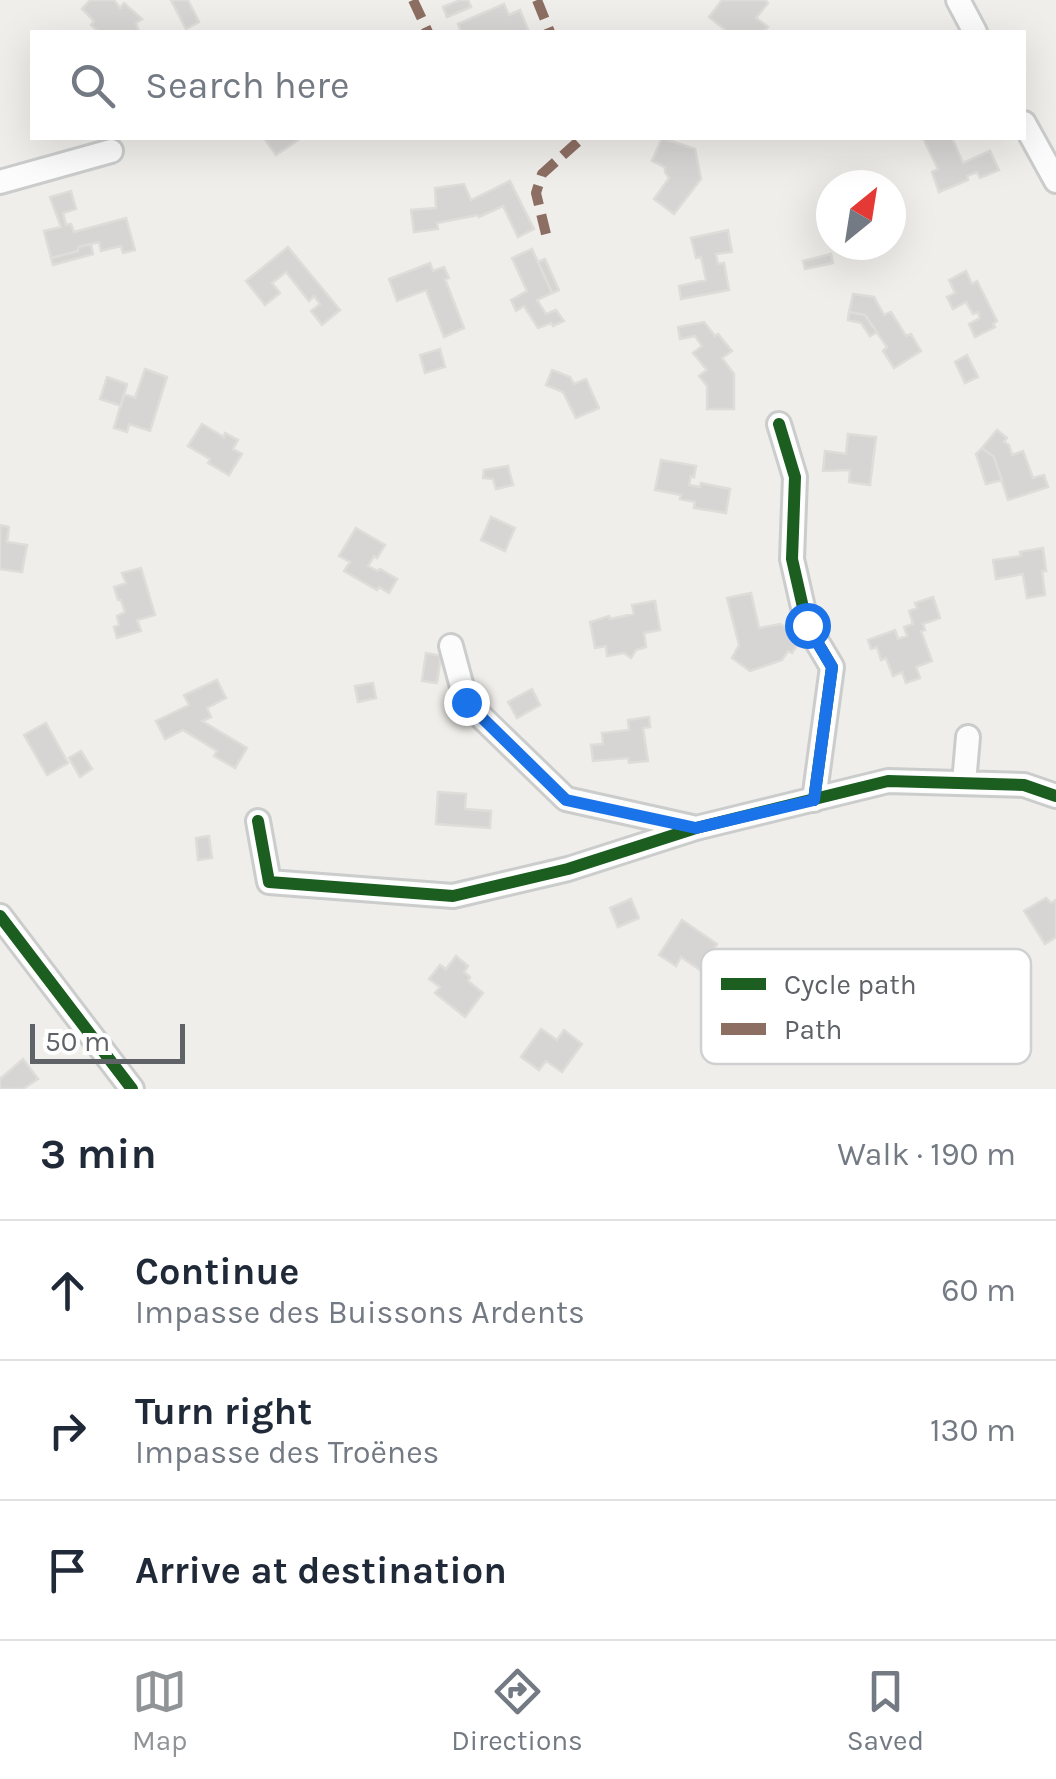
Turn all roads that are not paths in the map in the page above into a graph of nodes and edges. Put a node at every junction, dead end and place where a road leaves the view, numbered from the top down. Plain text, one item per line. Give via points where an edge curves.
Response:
1 (958, 0) edge
2 (974, 30) edge
3 (1026, 127) edge
4 (111, 151) dead end
5 (0, 182) edge
6 (1056, 182) edge
7 (779, 424) dead end
8 (451, 646) dead end
9 (968, 738) dead end
10 (964, 783) junction
11 (1056, 796) edge
12 (814, 800) junction
13 (258, 821) dead end
14 (696, 828) junction
15 (0, 916) edge
16 (132, 1089) edge

1 - 2 street
3 - 6 street
4 - 5 street
7 - 12 street via 795,477 792,559 807,625 832,667
8 - 14 street via 466,702 566,800
9 - 10 street
10 - 11 street via 1024,784
10 - 12 street via 888,780
12 - 14 street
13 - 14 street via 269,882 452,896 568,869
15 - 16 street

